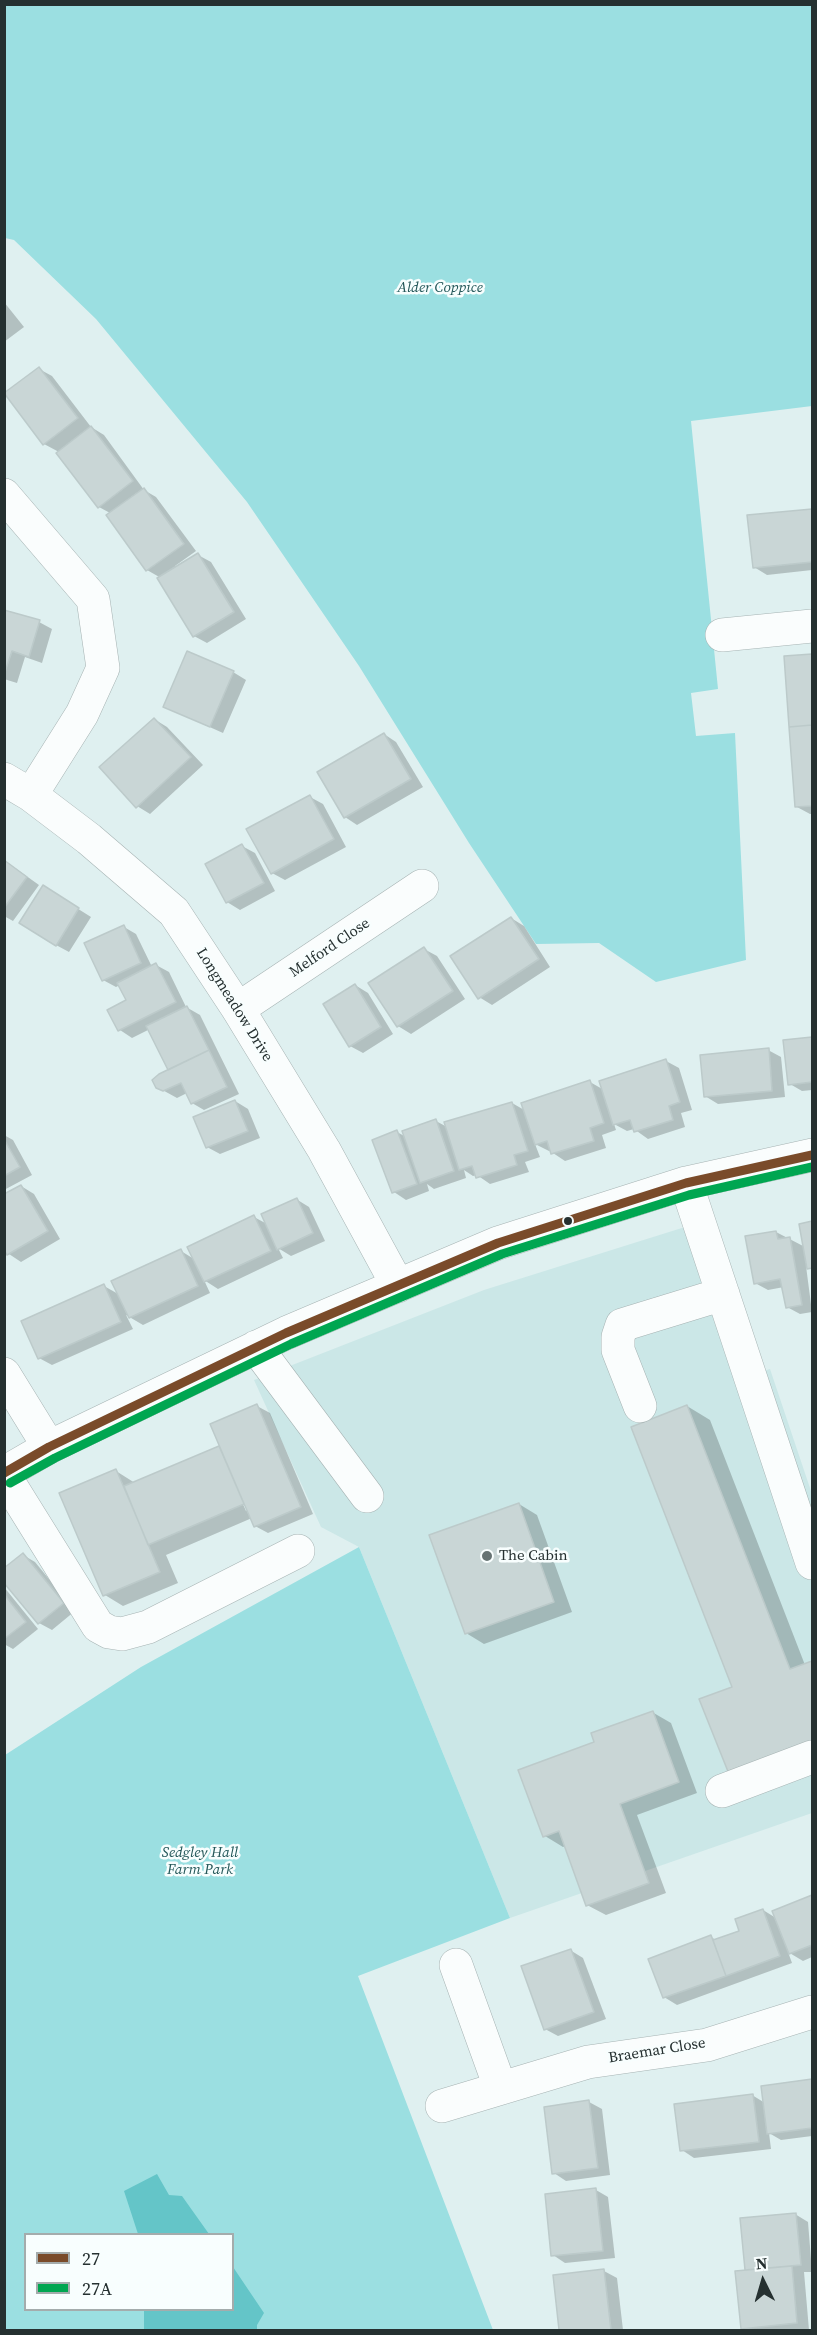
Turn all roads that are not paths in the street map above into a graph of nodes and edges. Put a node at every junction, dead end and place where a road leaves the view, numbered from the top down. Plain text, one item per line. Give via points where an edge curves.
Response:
1 (4, 495) edge
2 (813, 626) edge
3 (722, 635) dead end
4 (18, 787) edge
5 (422, 886) dead end
6 (238, 1010) junction
7 (813, 1155) edge
8 (686, 1183) junction
9 (398, 1286) junction
10 (723, 1294) junction
11 (256, 1347) junction
12 (4, 1374) edge
13 (640, 1406) dead end
14 (49, 1447) junction
15 (4, 1474) edge
16 (367, 1496) dead end
17 (298, 1551) dead end
18 (813, 1563) edge
19 (813, 1757) edge
20 (722, 1791) dead end
21 (456, 1965) dead end
22 (813, 2012) edge
23 (500, 2087) junction
24 (442, 2106) dead end

1 - 4 street via 93,599 103,668 82,714
2 - 3 street
4 - 6 street, Longmeadow Drive via 88,839 174,912
5 - 6 street, Melford Close
6 - 9 street, Longmeadow Drive via 324,1150
7 - 8 street
8 - 9 street via 498,1243
8 - 10 street
9 - 11 street
10 - 13 street via 622,1325 618,1350
10 - 18 street
11 - 14 street
11 - 16 street
12 - 14 street
14 - 15 street
15 - 17 street via 98,1626 109,1632 122,1634 148,1627
19 - 20 street
21 - 23 street
22 - 23 street, Braemar Close via 707,2045 588,2062
23 - 24 street, Braemar Close

